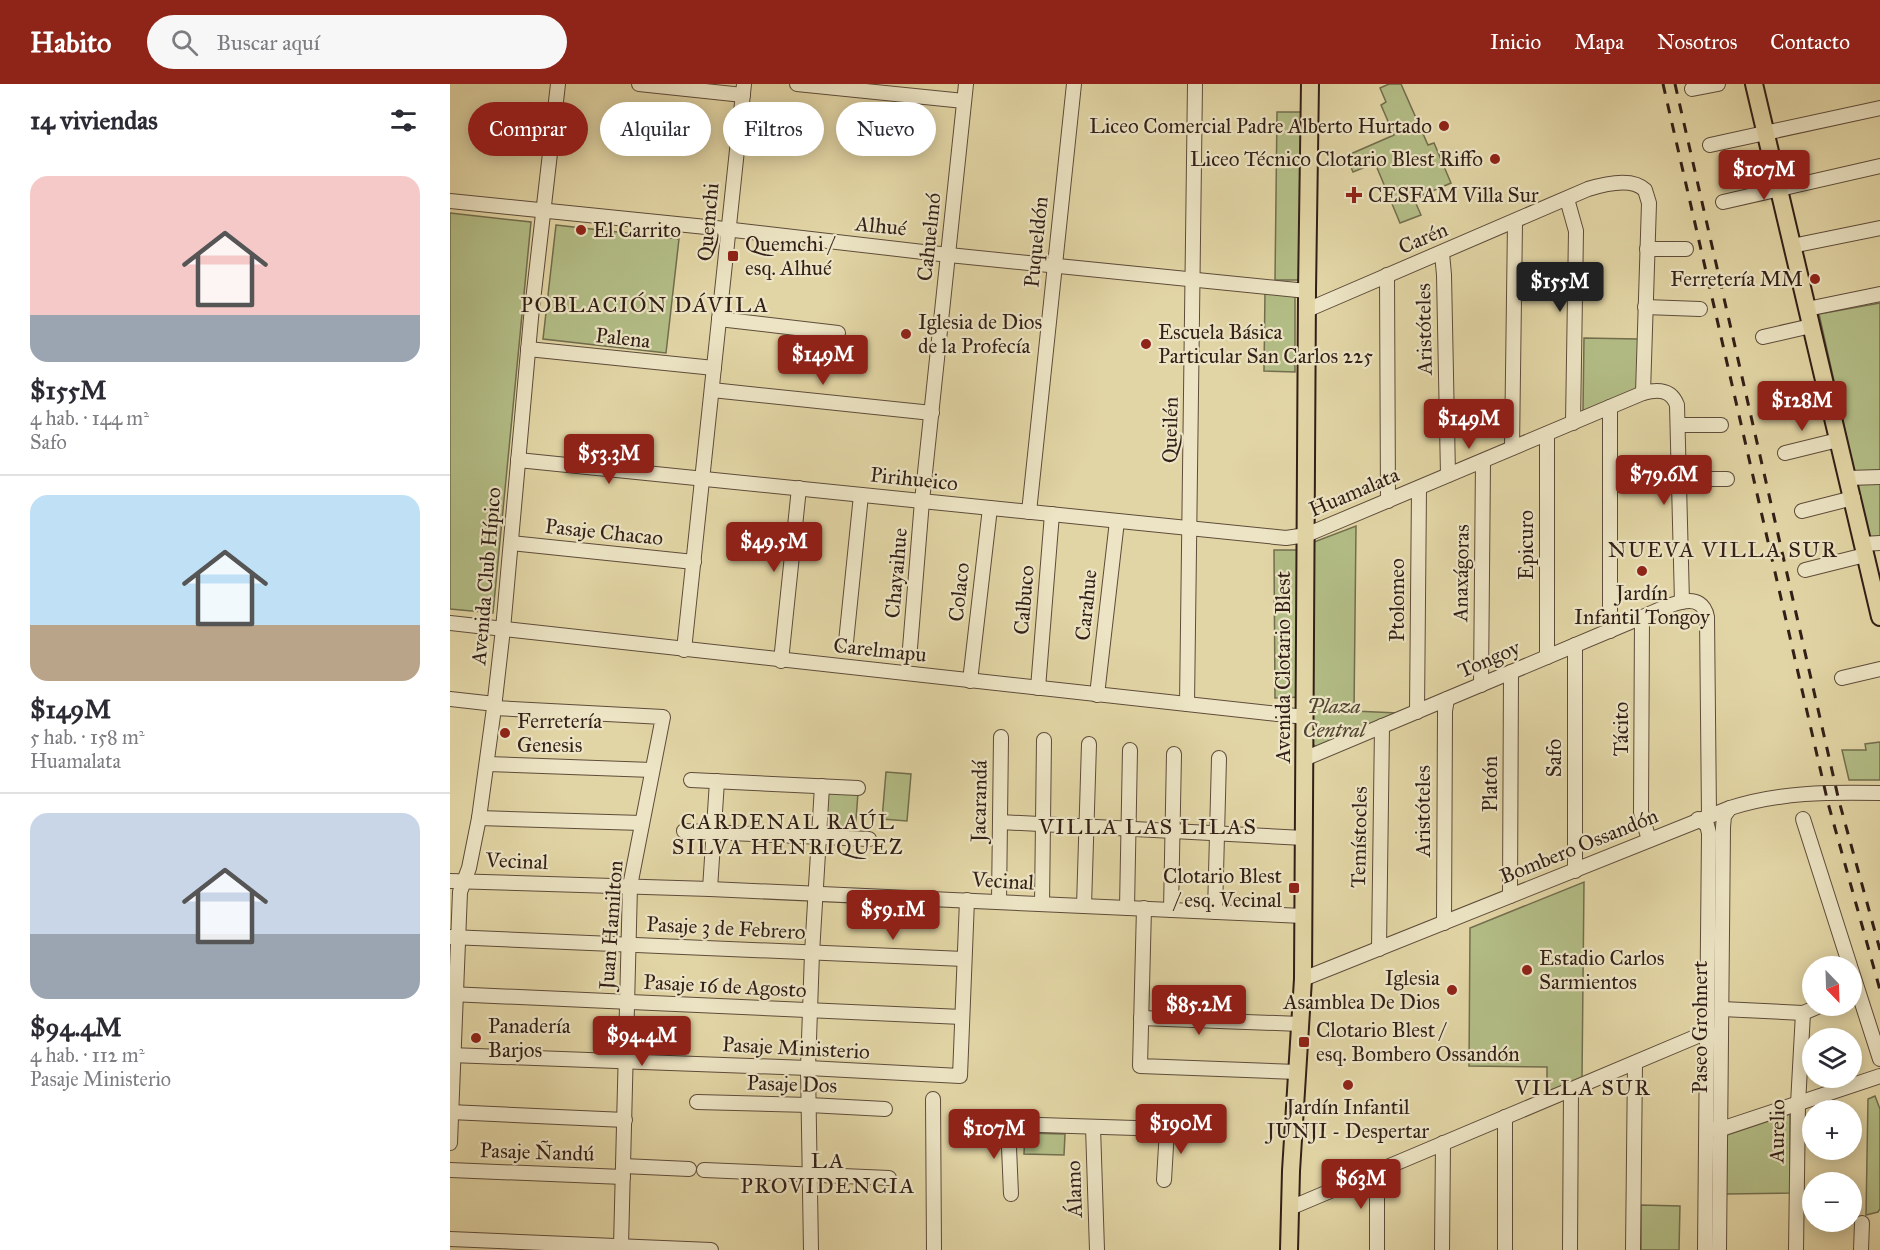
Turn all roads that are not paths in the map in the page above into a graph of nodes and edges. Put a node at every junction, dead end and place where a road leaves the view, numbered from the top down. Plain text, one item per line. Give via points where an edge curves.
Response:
1 (558, 84) edge
2 (647, 84) edge
3 (797, 84) edge
4 (966, 84) edge
5 (1074, 84) edge
6 (1195, 84) edge
7 (1310, 84) edge
8 (1718, 84) edge
9 (1754, 84) edge
10 (859, 87) edge
11 (743, 89) edge
12 (1692, 89) dead end
13 (964, 101) junction
14 (1880, 108) edge
15 (1766, 134) junction
16 (1710, 145) dead end
17 (1880, 166) edge
18 (1779, 190) junction
19 (1567, 199) junction
20 (450, 201) edge
21 (1723, 202) dead end
22 (542, 211) junction
23 (1515, 222) junction
24 (1880, 228) edge
25 (729, 230) junction
26 (1792, 246) junction
27 (1647, 249) junction
28 (1686, 249) dead end
29 (1442, 253) junction
30 (949, 255) junction
31 (1055, 265) junction
32 (1387, 275) junction
33 (1193, 279) junction
34 (1307, 291) junction
35 (1880, 294) edge
36 (1645, 307) junction
37 (1700, 309) dead end
38 (1808, 309) junction
39 (1307, 310) junction
40 (719, 319) junction
41 (1811, 326) junction
42 (838, 333) dead end
43 (1763, 337) dead end
44 (528, 349) junction
45 (714, 368) junction
46 (712, 390) junction
47 (1643, 393) junction
48 (1610, 407) junction
49 (932, 412) junction
50 (1574, 423) junction
51 (1678, 425) junction
52 (1721, 425) dead end
53 (1547, 434) junction
54 (1838, 440) junction
55 (1512, 448) junction
56 (1785, 453) dead end
57 (518, 460) junction
58 (1483, 461) junction
59 (1448, 476) junction
60 (1880, 477) edge
61 (702, 478) junction
62 (1848, 478) junction
63 (1679, 479) junction
64 (1727, 479) dead end
65 (799, 488) junction
66 (1419, 488) junction
67 (861, 495) junction
68 (1853, 498) junction
69 (922, 501) junction
70 (1388, 501) junction
71 (990, 508) junction
72 (1802, 511) dead end
73 (1029, 512) junction
74 (1052, 514) junction
75 (1117, 521) junction
76 (1189, 528) junction
77 (1306, 535) junction
78 (511, 543) junction
79 (1880, 543) edge
80 (1864, 549) junction
81 (694, 562) junction
82 (1804, 570) dead end
83 (1686, 601) junction
84 (1879, 609) edge
85 (1642, 617) junction
86 (450, 623) edge
87 (504, 629) junction
88 (1610, 631) junction
89 (846, 642) dead end
90 (1575, 645) junction
91 (910, 648) dead end
92 (684, 650) junction
93 (1547, 657) junction
94 (781, 661) junction
95 (1880, 669) edge
96 (1511, 672) junction
97 (1842, 678) dead end
98 (970, 681) junction
99 (1481, 685) junction
100 (1038, 688) junction
101 (1097, 695) junction
102 (450, 699) edge
103 (1447, 699) junction
104 (1187, 704) junction
105 (495, 706) junction
106 (1417, 712) junction
107 (1305, 717) junction
108 (1382, 726) junction
109 (1001, 737) dead end
110 (1044, 741) dead end
111 (1089, 744) dead end
112 (1130, 750) dead end
113 (1174, 754) dead end
114 (1220, 758) dead end
115 (1304, 759) junction
116 (487, 764) junction
117 (652, 770) junction
118 (691, 780) dead end
119 (717, 781) junction
120 (822, 786) junction
121 (858, 788) dead end
122 (1880, 793) edge
123 (1730, 807) junction
124 (1704, 817) junction
125 (479, 818) junction
126 (1803, 819) dead end
127 (1000, 822) junction
128 (642, 824) junction
129 (1043, 824) junction
130 (1086, 826) junction
131 (1129, 829) junction
132 (684, 831) dead end
133 (1173, 831) junction
134 (714, 832) junction
135 (1217, 834) junction
136 (820, 837) junction
137 (1304, 838) junction
138 (869, 839) dead end
139 (1649, 840) junction
140 (1575, 871) junction
141 (457, 881) edge
142 (630, 886) junction
143 (710, 889) junction
144 (816, 895) junction
145 (1510, 896) junction
146 (967, 900) junction
147 (999, 902) junction
148 (1042, 904) junction
149 (1084, 906) junction
150 (1127, 908) junction
151 (1144, 908) junction
152 (1171, 910) junction
153 (1215, 912) junction
154 (1303, 916) junction
155 (1444, 923) junction
156 (454, 938) edge
157 (1715, 942) junction
158 (629, 945) junction
159 (1378, 949) junction
160 (812, 953) junction
161 (1846, 956) edge
162 (964, 959) junction
163 (1303, 979) junction
164 (453, 994) edge
165 (627, 1002) junction
166 (1862, 1004) edge
167 (1722, 1009) junction
168 (810, 1010) junction
169 (1802, 1013) edge
170 (1803, 1016) edge
171 (962, 1017) junction
172 (1141, 1018) junction
173 (1300, 1024) junction
174 (1714, 1035) junction
175 (452, 1055) edge
176 (1880, 1059) edge
177 (626, 1062) junction
178 (1635, 1063) junction
179 (808, 1068) junction
180 (1297, 1072) junction
181 (1880, 1076) edge
182 (1571, 1089) junction
183 (933, 1099) dead end
184 (697, 1102) dead end
185 (1798, 1104) junction
186 (809, 1105) junction
187 (885, 1109) dead end
188 (451, 1112) edge
189 (1505, 1117) junction
190 (625, 1120) junction
191 (1093, 1126) junction
192 (1720, 1129) junction
193 (1706, 1130) junction
194 (450, 1143) edge
195 (1443, 1143) junction
196 (689, 1169) dead end
197 (450, 1170) edge
198 (704, 1170) dead end
199 (1377, 1170) junction
200 (623, 1172) junction
201 (810, 1173) junction
202 (889, 1178) dead end
203 (1164, 1180) dead end
204 (1011, 1194) dead end
205 (1290, 1208) junction
206 (1862, 1232) edge
207 (450, 1239) edge
208 (621, 1246) junction
209 (711, 1250) edge
210 (811, 1250) edge
211 (934, 1250) edge
212 (1097, 1250) edge
213 (1289, 1250) edge
214 (1377, 1250) edge
215 (1442, 1250) edge
216 (1505, 1250) edge
217 (1570, 1250) edge
218 (1634, 1250) edge
219 (1706, 1250) edge
220 (1719, 1250) edge
221 (1796, 1250) edge
222 (1861, 1250) edge

1 - 22 street, Avenida Club Hípico
2 - 11 street
3 - 10 street
4 - 13 street, Cahuelmó
5 - 31 street, Puqueldón
6 - 33 street, Queilén
7 - 34 main road, Avenida Clotario Blest
8 - 12 street
9 - 15 main road
10 - 13 street
11 - 25 street, Quemchi
13 - 30 street, Cahuelmó
14 - 15 street
15 - 16 street
15 - 18 main road
17 - 18 street
18 - 21 street
18 - 26 main road
19 - 23 street, Carén
19 - 27 street, Carén via 1594,187 1639,185 1649,203
19 - 50 street via 1576,231
20 - 22 street, Alhué
22 - 25 street, Alhué
22 - 44 street, Avenida Club Hípico
23 - 29 street, Carén
23 - 55 street
24 - 26 street
25 - 30 street, Alhué
25 - 40 street, Quemchi
26 - 38 main road
27 - 28 street
27 - 36 street
29 - 32 street, Carén
29 - 59 street, Aristóteles
30 - 31 street, Alhué
30 - 49 street, Cahuelmó
31 - 33 street, Alhué
31 - 73 street, Puqueldón
32 - 39 street, Carén
32 - 70 street
33 - 34 street, Alhué
33 - 76 street, Queilén
34 - 39 main road, Avenida Clotario Blest
35 - 38 street
36 - 37 street
36 - 47 street
38 - 41 main road
39 - 77 main road, Avenida Clotario Blest
40 - 42 street
40 - 45 street, Quemchi
41 - 43 street
41 - 54 main road
44 - 45 street, Palena
44 - 57 street, Avenida Club Hípico
45 - 46 street, Quemchi
46 - 49 street
46 - 61 street, Quemchi
47 - 48 street, Huamalata
47 - 51 street, Huamalata via 1659,390 1675,399
48 - 50 street, Huamalata
48 - 88 street
49 - 69 street, Cahuelmó
50 - 53 street, Huamalata
51 - 52 street
51 - 63 street
53 - 55 street, Huamalata
53 - 93 street, Epicuro
54 - 56 street
54 - 62 main road
55 - 58 street, Huamalata
57 - 61 street, Pirihueico
57 - 78 street, Avenida Club Hípico
58 - 59 street, Huamalata
58 - 99 street, Anaxágoras
59 - 66 street, Huamalata
60 - 62 street
61 - 65 street, Pirihueico
61 - 81 street, Quemchi
62 - 68 main road
63 - 64 street
63 - 83 street
65 - 67 street, Pirihueico
65 - 94 street
66 - 70 street, Huamalata
66 - 106 street, Ptolomeo
67 - 69 street, Pirihueico
67 - 89 street
68 - 72 street
68 - 80 main road
69 - 71 street, Pirihueico
69 - 91 street, Chayaihue
70 - 77 street, Huamalata
71 - 73 street, Pirihueico
71 - 98 street, Colaco
73 - 74 street, Pirihueico
74 - 75 street, Pirihueico
74 - 100 street, Calbuco
75 - 76 street, Pirihueico
75 - 101 street, Carahue
76 - 77 street, Pirihueico via 1286,537
76 - 104 street, Queilén
77 - 107 main road, Avenida Clotario Blest
78 - 81 street, Pasaje Chacao
78 - 87 street, Avenida Club Hípico
79 - 80 street
80 - 82 street
80 - 84 main road
81 - 92 street, Quemchi
83 - 85 street, Tongoy
83 - 124 street, Paseo Grohnert via 1702,606 1707,617
85 - 88 street, Tongoy
85 - 139 street, Tácito via 1641,812
86 - 87 street, Carelmapu
87 - 92 street, Carelmapu
87 - 105 street, Avenida Club Hípico
88 - 90 street, Tongoy
90 - 93 street, Tongoy
90 - 140 street, Safo
92 - 94 street, Carelmapu
93 - 96 street, Tongoy
94 - 98 street, Carelmapu
95 - 97 street
96 - 99 street, Tongoy
96 - 145 street, Platón
98 - 100 street, Carelmapu
99 - 103 street, Tongoy
100 - 101 street, Carelmapu
101 - 104 street, Carelmapu
102 - 105 street
103 - 106 street, Tongoy
103 - 155 street, Aristóteles
104 - 107 street, Carelmapu
105 - 116 street, Avenida Club Hípico
105 - 117 street, Juan Hamilton via 663,717
106 - 108 street, Tongoy
107 - 115 main road, Avenida Clotario Blest
108 - 115 street, Tongoy
108 - 159 street, Temístocles
109 - 127 street, Jacarandá
110 - 129 street
111 - 130 street
112 - 131 street
113 - 133 street
114 - 135 street
115 - 137 main road, Avenida Clotario Blest
116 - 117 street
116 - 125 street, Avenida Club Hípico
117 - 128 street, Juan Hamilton
118 - 119 street
119 - 120 street
119 - 134 street
120 - 121 street
120 - 136 street
122 - 123 street, Bombero Ossandón via 1795,794
123 - 124 street, Bombero Ossandón
123 - 157 street, Paseo Grohnert via 1724,820
124 - 139 street, Bombero Ossandón
124 - 157 street, Paseo Grohnert via 1709,828
125 - 128 street
125 - 141 street, Avenida Club Hípico via 469,868
126 - 161 street
127 - 129 street
127 - 147 street, Jacarandá
128 - 142 street, Juan Hamilton
129 - 130 street
129 - 148 street
130 - 131 street
130 - 149 street
131 - 133 street
131 - 150 street
132 - 134 street
133 - 135 street
133 - 152 street
134 - 136 street
134 - 143 street
135 - 137 street
135 - 153 street
136 - 138 street
136 - 144 street
137 - 154 main road, Avenida Clotario Blest
139 - 140 street, Bombero Ossandón
140 - 145 street, Bombero Ossandón
141 - 142 street, Vecinal
141 - 156 street, Avenida Club Hípico via 460,892
142 - 143 street, Vecinal
142 - 158 street, Juan Hamilton
143 - 144 street, Vecinal
144 - 146 street, Vecinal
144 - 160 street
145 - 155 street, Bombero Ossandón
146 - 147 street, Vecinal
146 - 162 street
147 - 148 street, Vecinal
148 - 149 street, Vecinal
149 - 150 street, Vecinal
150 - 151 street, Vecinal
151 - 152 street, Vecinal
151 - 172 street
152 - 153 street, Vecinal
153 - 154 street, Vecinal
154 - 163 main road, Avenida Clotario Blest
155 - 159 street, Bombero Ossandón
156 - 158 street, Pasaje 3 de Febrero
156 - 164 street, Avenida Club Hípico
157 - 167 street, Paseo Grohnert
157 - 174 street, Paseo Grohnert
158 - 160 street, Pasaje 3 de Febrero
158 - 165 street, Juan Hamilton
159 - 163 street, Bombero Ossandón
160 - 162 street, Pasaje 3 de Febrero
160 - 168 street
162 - 171 street
163 - 173 main road, Avenida Clotario Blest
164 - 165 street, Pasaje 16 de Agosto
164 - 175 street, Avenida Club Hípico
165 - 168 street, Pasaje 16 de Agosto
165 - 177 street, Juan Hamilton
166 - 176 street
167 - 169 street
167 - 174 street, Paseo Grohnert
168 - 171 street, Pasaje 16 de Agosto
168 - 179 street
170 - 185 street, Aurelio
171 - 179 street, Pasaje Ministerio via 960,1076
172 - 173 street
172 - 180 street via 1140,1066
173 - 180 main road, Avenida Clotario Blest
174 - 178 street via 1701,1035
174 - 192 street, Paseo Grohnert
174 - 193 street, Paseo Grohnert
175 - 177 street, Pasaje Ministerio
175 - 188 street, Avenida Club Hípico
177 - 179 street, Pasaje Ministerio
177 - 190 street, Juan Hamilton
178 - 182 street
178 - 218 street
179 - 186 street
180 - 205 main road, Avenida Clotario Blest
181 - 185 street
182 - 189 street
182 - 217 street
183 - 211 street
184 - 186 street, Pasaje Dos
185 - 192 street
185 - 221 street, Aurelio
186 - 187 street, Pasaje Dos
186 - 201 street
188 - 190 street
188 - 194 street, Avenida Club Hípico
189 - 195 street
189 - 216 street
190 - 200 street, Juan Hamilton
191 - 203 street via 1167,1129
191 - 204 street via 1008,1124
191 - 212 street, Álamo
192 - 193 street
192 - 220 street, Paseo Grohnert
193 - 219 street, Paseo Grohnert
195 - 199 street
195 - 215 street
196 - 200 street, Pasaje Ñandú
197 - 200 street, Pasaje Ñandú
198 - 201 street
199 - 205 street
199 - 214 street
200 - 208 street, Juan Hamilton
201 - 202 street
201 - 210 street
205 - 213 main road, Avenida Clotario Blest
206 - 222 street
207 - 208 street
208 - 209 street

